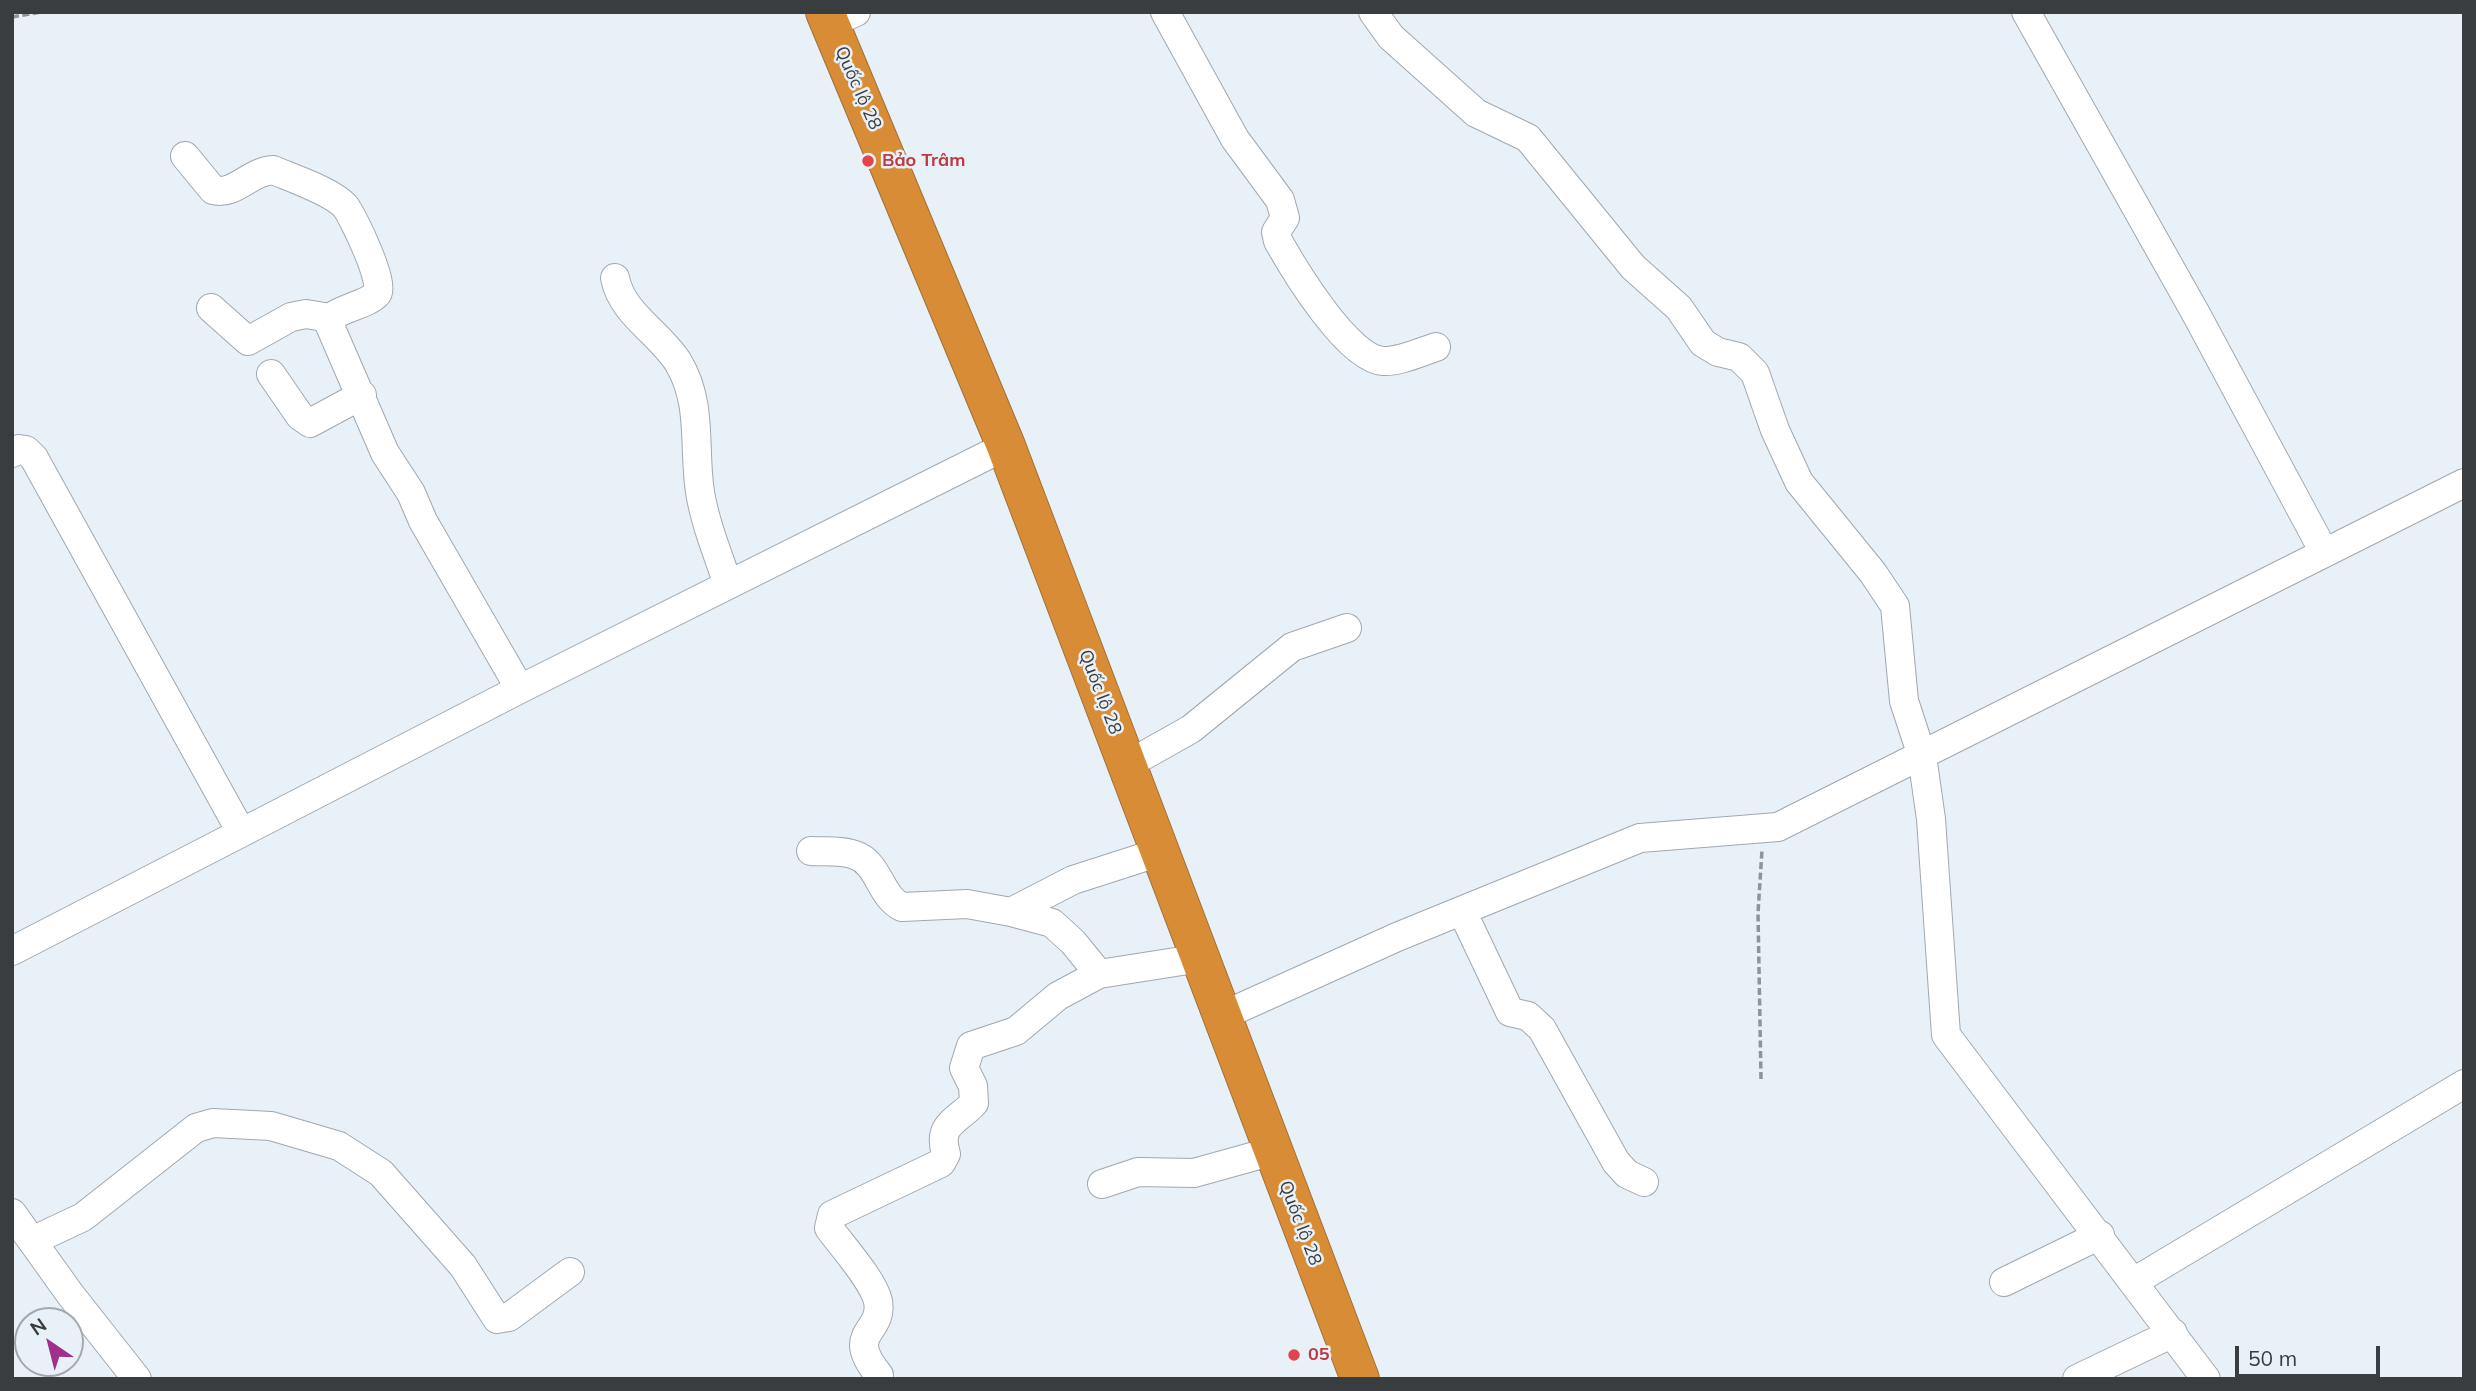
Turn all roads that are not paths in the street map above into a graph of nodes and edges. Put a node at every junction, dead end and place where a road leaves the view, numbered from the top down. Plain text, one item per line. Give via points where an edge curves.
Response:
1 (1166, 12) edge
2 (1373, 12) edge
3 (2026, 12) edge
4 (837, 16) edge
5 (185, 156) dead end
6 (615, 278) dead end
7 (211, 309) dead end
8 (330, 318) junction
9 (1436, 347) dead end
10 (271, 374) dead end
11 (362, 395) junction
12 (1006, 446) junction
13 (12, 453) edge
14 (2464, 483) edge
15 (2324, 552) junction
16 (728, 584) junction
17 (1347, 628) dead end
18 (520, 689) junction
19 (1923, 756) junction
20 (1128, 765) junction
21 (241, 832) junction
22 (811, 851) dead end
23 (1160, 852) junction
24 (1462, 911) junction
25 (1011, 912) junction
26 (12, 951) edge
27 (1201, 958) junction
28 (1099, 974) junction
29 (1222, 1016) junction
30 (2464, 1084) edge
31 (1273, 1151) junction
32 (1644, 1182) dead end
33 (1102, 1184) dead end
34 (12, 1213) edge
35 (2100, 1235) junction
36 (32, 1241) junction
37 (570, 1272) dead end
38 (2135, 1281) junction
39 (2004, 1282) dead end
40 (2172, 1332) junction
41 (1350, 1376) edge
42 (881, 1377) edge
43 (137, 1379) edge
44 (2077, 1379) edge
45 (2206, 1379) edge

1 - 9 street via 1235,139 1280,200 1285,218 1276,232 1278,241 1337,328 1356,350 1375,360 1386,362
2 - 19 street via 1391,37 1476,113 1528,138 1633,267 1679,308 1703,343 1739,357 1755,373 1799,482 1895,606 1904,701
3 - 15 street
4 - 12 highway, Quốc lộ 28
5 - 8 street via 213,190 227,192 254,174 273,170 346,207 378,272 380,289 376,296
6 - 16 street via 625,303 679,363 694,401 700,494
7 - 8 street via 248,341 291,317
8 - 11 street
10 - 11 street via 310,423
11 - 18 street via 390,464
12 - 16 street
12 - 20 highway, Quốc lộ 28
13 - 21 street via 26,450 34,458
14 - 15 street
15 - 19 street
16 - 18 street
17 - 20 street via 1292,647 1191,729
18 - 21 street
19 - 24 street via 1778,827 1640,838
19 - 35 street via 1946,1035
20 - 23 highway, Quốc lộ 28
21 - 26 street
22 - 25 street via 866,860 902,907 967,904
23 - 25 street via 1073,880
23 - 27 highway, Quốc lộ 28
24 - 29 street
24 - 32 street via 1510,1012 1528,1016 1542,1029 1616,1162
25 - 28 street via 1052,923
27 - 28 street
27 - 29 highway, Quốc lộ 28
28 - 42 street via 1058,996 1016,1031 971,1046 964,1068 973,1086 974,1102 947,1125 942,1140 946,1154 941,1163 832,1214 829,1228 877,1299 877,1315 863,1347
29 - 31 highway, Quốc lộ 28
30 - 38 street
31 - 33 street via 1194,1173 1138,1172
31 - 41 highway, Quốc lộ 28
34 - 36 street
35 - 38 street
35 - 39 street
36 - 37 street via 83,1217 196,1128 213,1124 271,1126 339,1146 381,1173 463,1266 497,1319 509,1317
36 - 43 street
38 - 40 street
40 - 44 street
40 - 45 street

